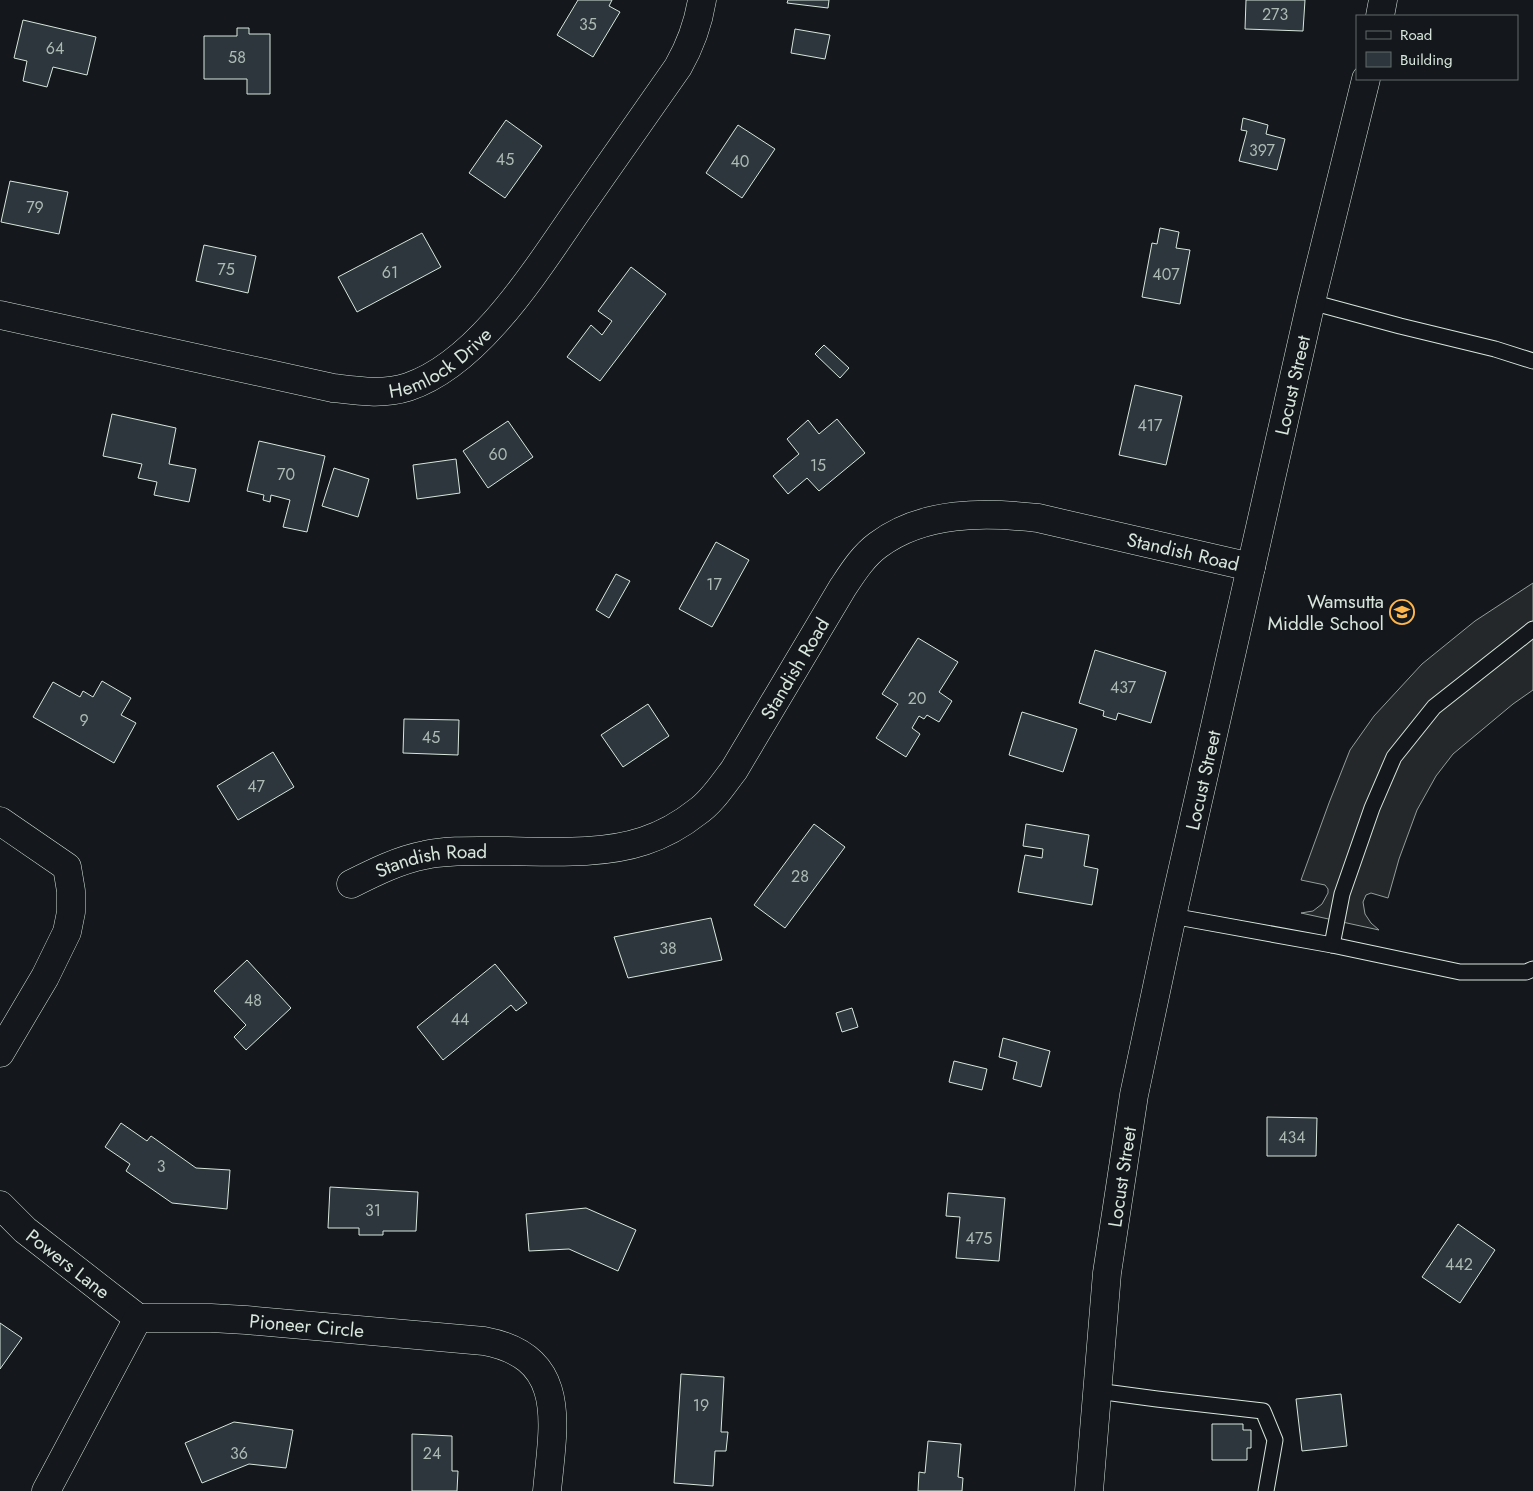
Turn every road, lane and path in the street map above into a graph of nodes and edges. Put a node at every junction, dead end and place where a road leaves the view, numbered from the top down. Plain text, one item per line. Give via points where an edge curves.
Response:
1 (702, 0) edge
2 (1383, 0) edge
3 (1380, 15) edge
4 (1366, 80) edge
5 (1311, 302) junction
6 (0, 315) edge
7 (1533, 361) edge
8 (1251, 567) junction
9 (1533, 630) edge
10 (0, 822) edge
11 (352, 884) dead end
12 (1172, 916) junction
13 (1332, 945) junction
14 (1533, 969) edge
15 (0, 1053) edge
16 (0, 1206) edge
17 (138, 1318) junction
18 (1097, 1391) junction
19 (46, 1491) edge
20 (547, 1491) edge
21 (1089, 1491) edge
22 (1266, 1491) edge

1 - 6 street, Hemlock Drive via 696,30 678,67 516,297 462,355 422,381 392,391 333,388
2 - 3 street
4 - 5 street, Locust Street
5 - 7 lane
5 - 8 street, Locust Street
8 - 11 street, Standish Road via 1038,518 964,515 919,525 877,546 859,564 734,770 698,812 644,841 612,848 426,854 393,864
8 - 12 street, Locust Street
9 - 13 lane via 1434,707 1394,757 1342,894
10 - 15 street via 67,867 71,912 67,932 45,977
12 - 13 lane
12 - 18 street, Locust Street via 1134,1095 1107,1273
13 - 14 lane via 1460,972 1526,972
16 - 17 street, Powers Lane via 24,1230
17 - 19 street
17 - 20 street, Pioneer Circle via 246,1320 484,1341 513,1350 535,1367 549,1392 553,1420
18 - 21 street, Locust Street
18 - 22 lane via 1263,1411 1275,1440

